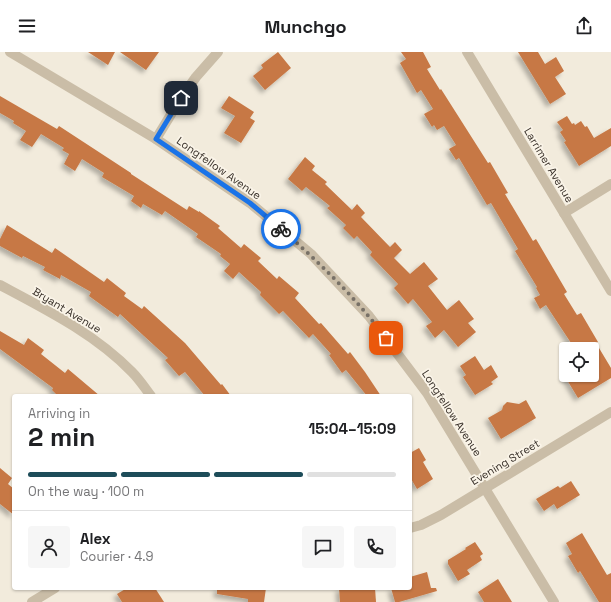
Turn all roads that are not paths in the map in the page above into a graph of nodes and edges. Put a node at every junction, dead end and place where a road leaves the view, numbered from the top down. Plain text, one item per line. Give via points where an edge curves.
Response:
1 (10, 52) edge
2 (218, 52) edge
3 (467, 52) edge
4 (156, 139) junction
5 (611, 184) edge
6 (564, 213) junction
7 (0, 285) edge
8 (611, 291) edge
9 (149, 394) edge
10 (611, 412) edge
11 (485, 488) junction
12 (412, 527) edge
13 (52, 590) edge
14 (32, 602) edge
15 (554, 602) edge

1 - 4 street, Longfellow Avenue
2 - 4 street via 181,98
3 - 6 street, Larrimer Avenue
4 - 11 street, Longfellow Avenue via 250,203 311,254 369,316 427,393
5 - 6 street
6 - 8 street, Larrimer Avenue
7 - 9 street, Bryant Avenue via 92,337 132,372
10 - 11 street, Evening Street
11 - 12 street, Evening Street via 441,515
11 - 15 street, Longfellow Avenue
13 - 14 street

